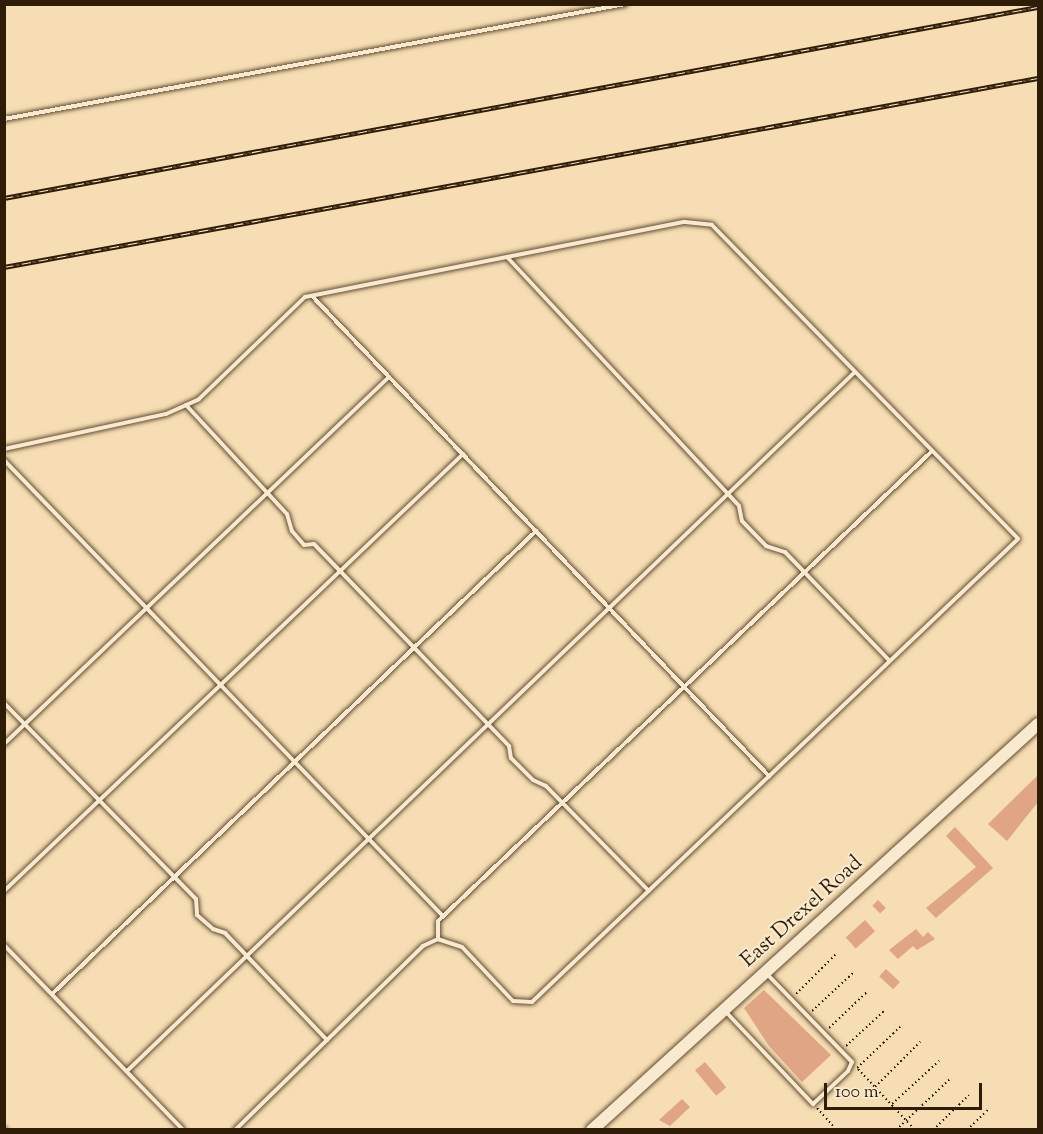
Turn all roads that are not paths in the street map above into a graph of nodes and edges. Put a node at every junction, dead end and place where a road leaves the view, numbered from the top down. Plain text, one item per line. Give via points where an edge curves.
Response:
1 (625, 4) edge
2 (4, 120) edge
3 (507, 257) junction
4 (312, 296) junction
5 (855, 372) junction
6 (389, 377) junction
7 (186, 405) junction
8 (4, 449) edge
9 (932, 451) junction
10 (463, 454) junction
11 (4, 460) edge
12 (268, 493) junction
13 (728, 494) junction
14 (536, 531) junction
15 (340, 571) junction
16 (805, 572) junction
17 (147, 608) junction
18 (609, 608) junction
19 (414, 648) junction
20 (890, 661) junction
21 (221, 685) junction
22 (684, 687) junction
23 (4, 703) edge
24 (26, 724) junction
25 (488, 724) junction
26 (1038, 724) edge
27 (4, 744) edge
28 (295, 762) junction
29 (769, 776) junction
30 (100, 800) junction
31 (562, 802) junction
32 (369, 839) junction
33 (175, 877) junction
34 (4, 891) edge
35 (649, 891) junction
36 (443, 916) junction
37 (438, 939) junction
38 (4, 945) edge
39 (247, 956) junction
40 (766, 972) junction
41 (52, 994) junction
42 (724, 1010) junction
43 (327, 1040) junction
44 (127, 1071) junction
45 (183, 1130) edge
46 (235, 1130) edge
47 (592, 1130) edge

1 - 2 lane
3 - 4 lane
3 - 5 lane via 685,222 712,225
3 - 13 lane
4 - 6 lane
4 - 7 lane via 305,297 199,399
5 - 9 lane
5 - 13 lane
6 - 10 lane
6 - 12 lane
7 - 8 lane via 166,414
7 - 12 lane
9 - 16 lane
9 - 20 lane via 1018,539
10 - 14 lane
10 - 15 lane
11 - 17 lane
12 - 15 lane via 288,514 292,531 304,545 314,544
12 - 17 lane
13 - 16 lane via 739,506 742,521 766,546 785,552
13 - 18 lane
14 - 18 lane
14 - 19 lane
15 - 19 lane
15 - 21 lane
16 - 20 lane
16 - 22 lane
17 - 21 lane
17 - 24 lane
18 - 22 lane
18 - 25 lane
19 - 25 lane
19 - 28 lane
20 - 29 lane
21 - 28 lane
21 - 30 lane
22 - 29 lane
22 - 31 lane
23 - 24 lane
24 - 27 lane
24 - 30 lane
25 - 31 lane via 509,746 511,758
25 - 32 lane
26 - 40 street, East Drexel Road
28 - 32 lane
28 - 33 lane
29 - 35 lane
30 - 33 lane
30 - 34 lane
31 - 35 lane
31 - 36 lane
32 - 36 lane
32 - 39 lane
33 - 39 lane via 196,898 197,915 213,929 225,933
33 - 41 lane
35 - 37 lane via 532,1002 513,1002 462,947
36 - 37 lane via 438,921
37 - 43 lane via 423,946
38 - 41 lane
39 - 43 lane
39 - 44 lane
40 - 42 street, East Drexel Road
40 - 42 lane via 852,1062 848,1071 813,1104
41 - 44 lane
42 - 47 street, East Drexel Road
43 - 46 lane
44 - 45 lane

